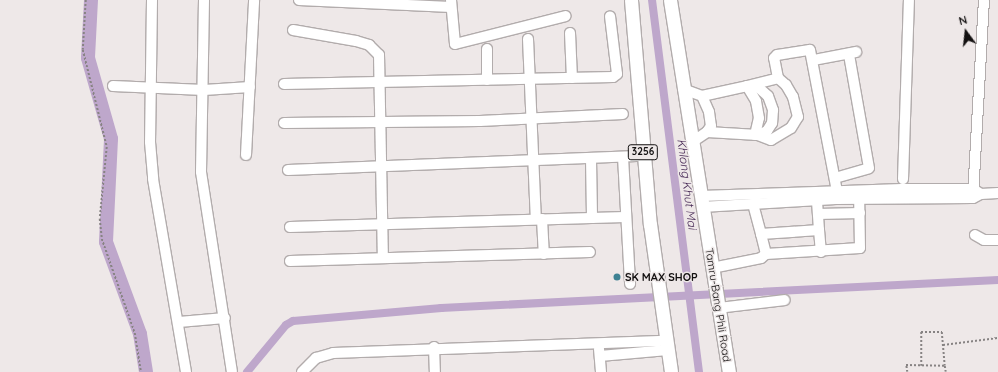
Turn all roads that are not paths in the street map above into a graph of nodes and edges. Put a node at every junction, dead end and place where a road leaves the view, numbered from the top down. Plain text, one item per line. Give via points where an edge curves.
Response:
1 (152, 0) edge
2 (204, 0) edge
3 (254, 0) edge
4 (299, 0) edge
5 (631, 0) edge
6 (670, 0) edge
7 (909, 0) edge
8 (984, 0) edge
9 (451, 3) edge
10 (566, 16) dead end
11 (610, 16) dead end
12 (293, 30) dead end
13 (570, 33) dead end
14 (528, 39) dead end
15 (487, 49) dead end
16 (814, 60) junction
17 (572, 78) junction
18 (778, 78) junction
19 (530, 79) junction
20 (487, 80) junction
21 (380, 83) junction
22 (284, 84) dead end
23 (113, 86) dead end
24 (747, 86) junction
25 (250, 87) junction
26 (153, 89) junction
27 (683, 89) junction
28 (204, 90) junction
29 (702, 96) junction
30 (623, 114) dead end
31 (532, 119) junction
32 (380, 122) junction
33 (284, 124) dead end
34 (707, 132) junction
35 (756, 135) junction
36 (692, 142) junction
37 (246, 155) dead end
38 (643, 156) junction
39 (623, 157) junction
40 (591, 159) junction
41 (534, 162) junction
42 (382, 167) junction
43 (288, 170) dead end
44 (835, 178) junction
45 (903, 179) dead end
46 (837, 192) junction
47 (998, 193) edge
48 (859, 194) junction
49 (976, 194) junction
50 (817, 201) junction
51 (702, 202) junction
52 (753, 204) junction
53 (860, 213) junction
54 (818, 214) junction
55 (625, 217) junction
56 (592, 218) junction
57 (539, 219) junction
58 (382, 224) junction
59 (290, 227) dead end
60 (819, 230) junction
61 (761, 234) junction
62 (975, 235) dead end
63 (998, 240) edge
64 (590, 252) dead end
65 (821, 252) junction
66 (544, 254) junction
67 (766, 254) junction
68 (383, 257) junction
69 (290, 261) dead end
70 (713, 273) junction
71 (630, 284) dead end
72 (785, 300) dead end
73 (718, 307) junction
74 (225, 318) junction
75 (179, 322) junction
76 (598, 341) junction
77 (667, 345) junction
78 (434, 347) junction
79 (600, 356) junction
80 (186, 372) edge
81 (232, 372) edge
82 (302, 372) edge
83 (435, 372) edge
84 (601, 372) edge
85 (671, 372) edge
86 (729, 372) edge

1 - 26 street
2 - 28 street
3 - 25 street
4 - 9 street
5 - 38 main road, 3256
6 - 27 main road, Tamru-Bang Phli Road
7 - 45 street
8 - 49 street
9 - 10 street via 454,42 457,44
11 - 17 street via 616,74
12 - 21 street via 370,44 379,55
13 - 17 street
14 - 19 street
15 - 20 street
16 - 18 street via 808,49 777,55 774,58
16 - 44 street
16 - 44 street via 852,53 869,168
17 - 19 street
18 - 24 street
18 - 35 street via 793,97 798,117 791,128 772,140
19 - 20 street
19 - 31 street
20 - 21 street
21 - 22 street
21 - 32 street
23 - 26 street
24 - 29 street
24 - 35 street via 756,101 759,118
24 - 35 street via 759,88 768,96 772,110 772,123 767,131
25 - 28 street
25 - 37 street
26 - 28 street
26 - 75 street via 150,142 153,179
27 - 29 street
27 - 36 main road, Tamru-Bang Phli Road
28 - 74 street via 201,172
29 - 34 street via 710,112 711,126
30 - 31 street
31 - 32 street
31 - 41 street
32 - 33 street
32 - 42 street
34 - 35 street
34 - 36 street
36 - 51 main road, Tamru-Bang Phli Road
38 - 39 street
38 - 77 main road, 3256
39 - 40 street
39 - 55 street
40 - 41 street
40 - 56 street
41 - 42 street
41 - 57 street
42 - 43 street
42 - 58 street
44 - 46 street
46 - 48 street
46 - 51 street
47 - 49 street
48 - 49 street
48 - 50 street
48 - 53 street
50 - 52 street
50 - 54 street
51 - 52 street
51 - 70 main road, Tamru-Bang Phli Road
52 - 61 street
53 - 54 street
53 - 65 street via 860,248
54 - 60 street
55 - 56 street
55 - 71 street
56 - 57 street
57 - 58 street
57 - 66 street
58 - 59 street
58 - 68 street
60 - 61 street
60 - 65 street
61 - 67 street
62 - 63 street via 984,240
64 - 66 street
65 - 67 street
66 - 68 street
67 - 70 street via 756,260
68 - 69 street
70 - 73 main road, Tamru-Bang Phli Road
72 - 73 street
73 - 86 main road, Tamru-Bang Phli Road
74 - 75 street
74 - 81 street
75 - 80 street
76 - 77 street
76 - 78 street
76 - 79 street
77 - 79 street
77 - 85 main road, 3256
78 - 82 street via 333,353 316,358
78 - 83 street
79 - 84 street

